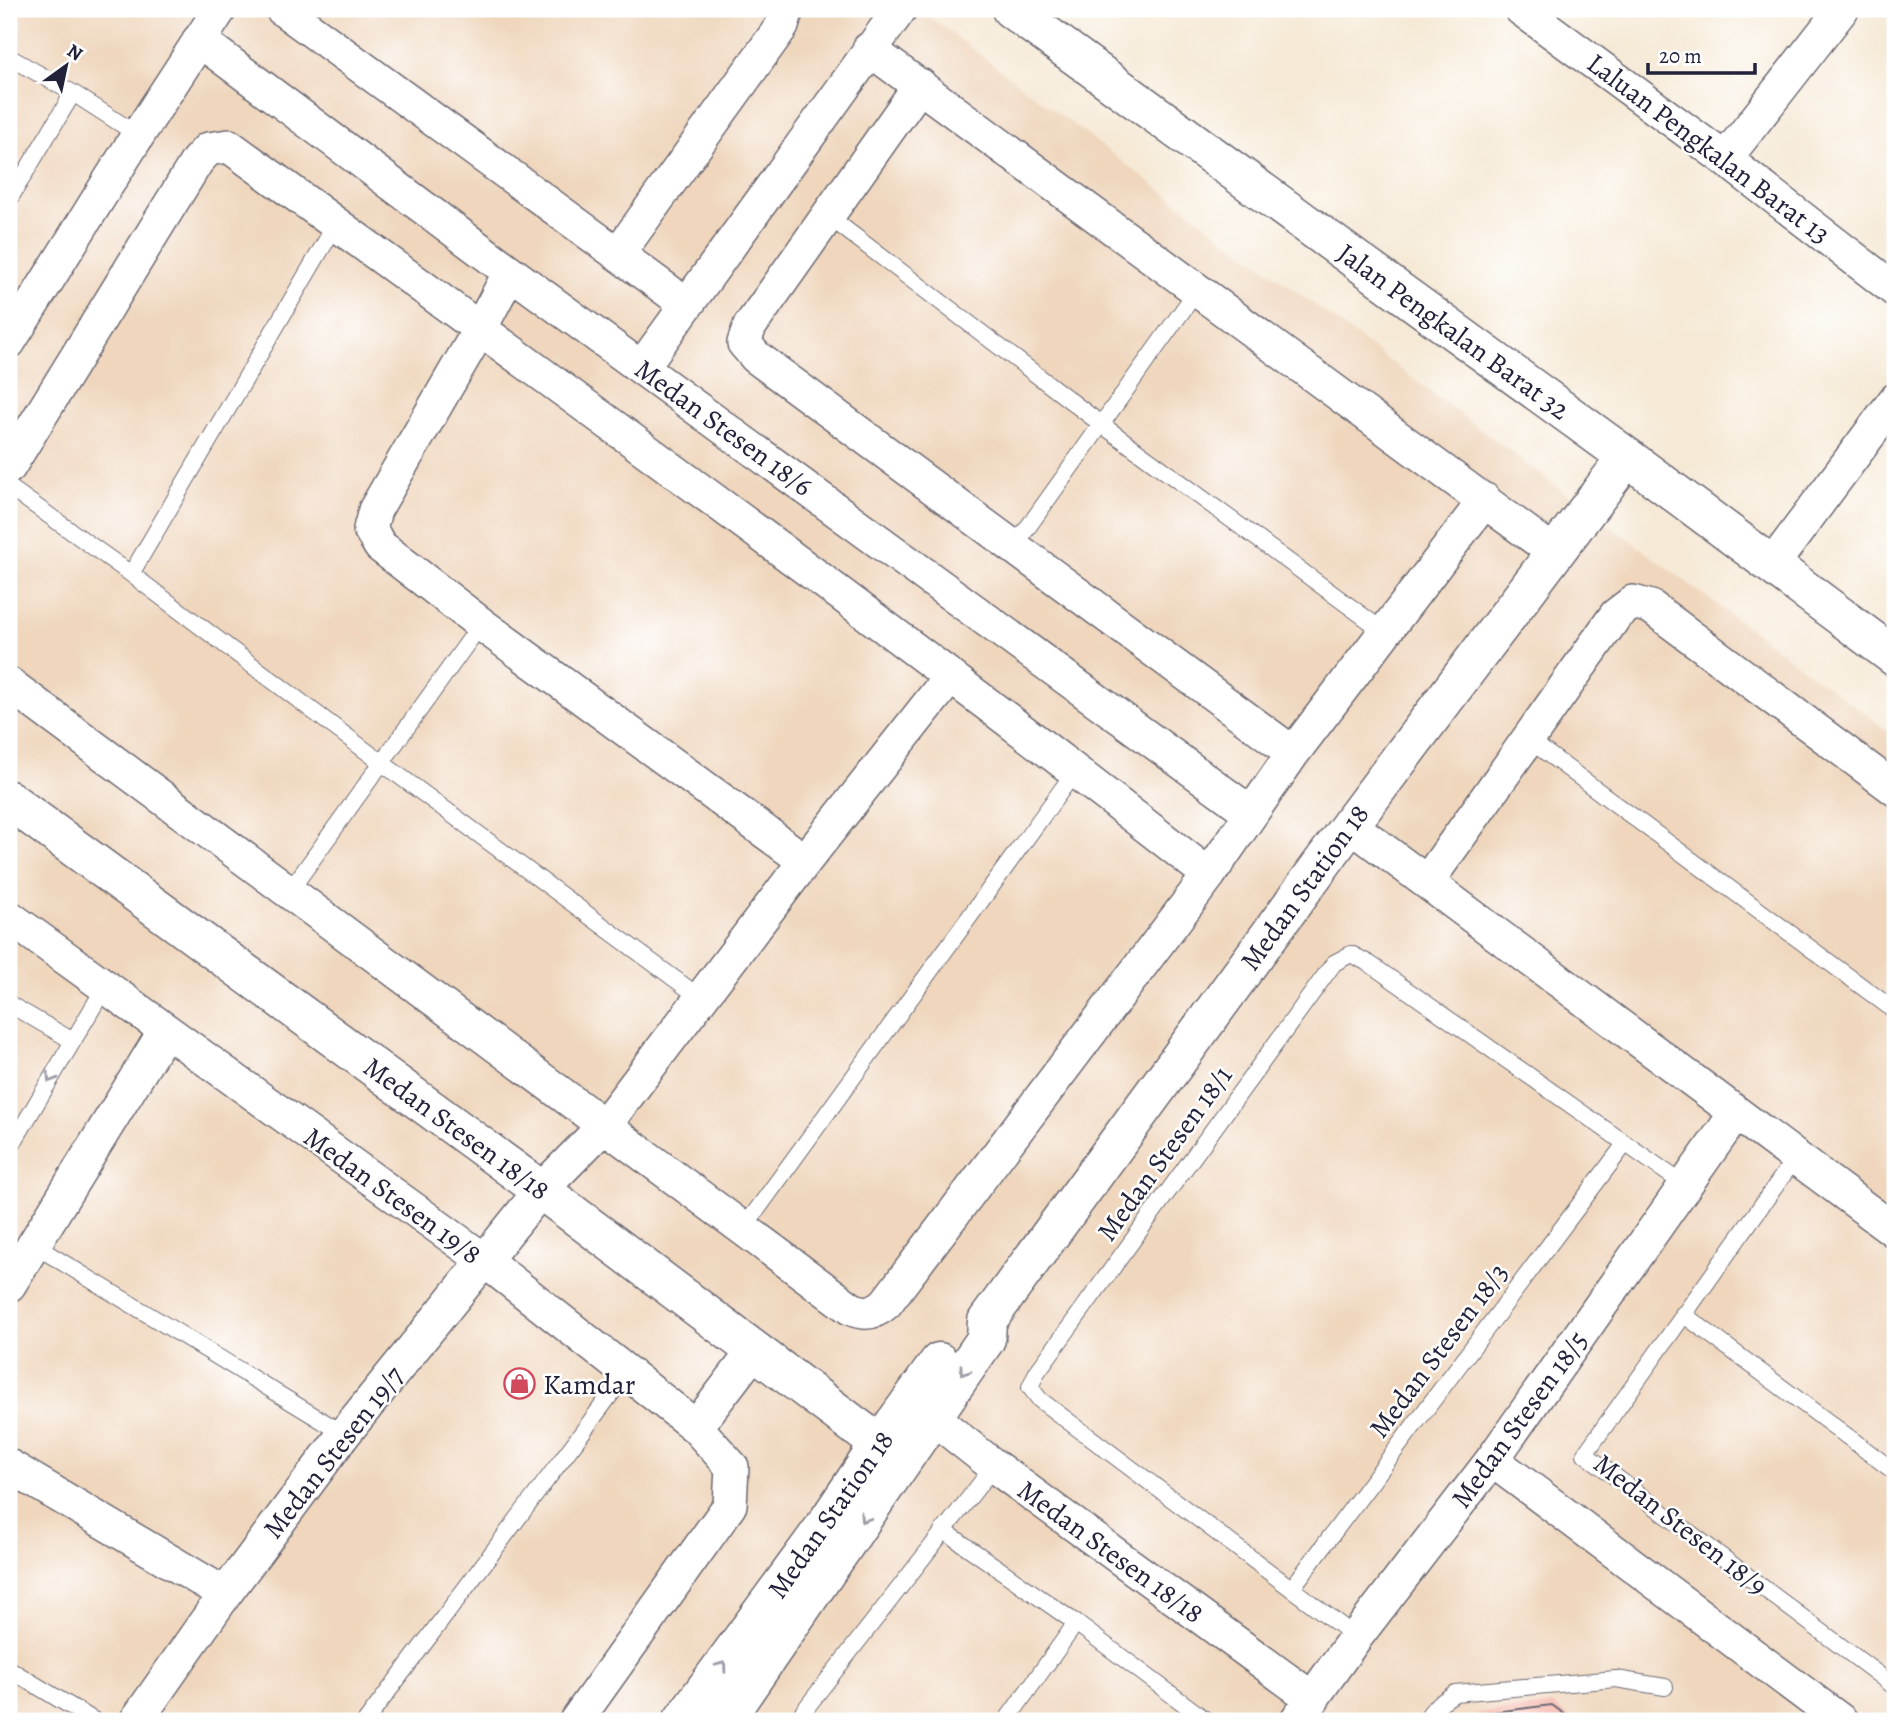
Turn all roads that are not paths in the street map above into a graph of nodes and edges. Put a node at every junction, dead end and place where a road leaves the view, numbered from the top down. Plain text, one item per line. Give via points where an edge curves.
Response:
1 (220, 9) edge
2 (282, 9) edge
3 (788, 9) edge
4 (900, 9) edge
5 (1012, 9) edge
6 (1521, 9) edge
7 (1842, 9) edge
8 (199, 40) junction
9 (869, 49) junction
10 (9, 57) edge
11 (920, 85) junction
12 (73, 93) junction
13 (138, 135) junction
14 (1725, 159) junction
15 (9, 200) edge
16 (828, 216) junction
17 (336, 225) junction
18 (618, 254) junction
19 (510, 272) junction
20 (1198, 289) junction
21 (1895, 289) edge
22 (686, 304) junction
23 (480, 329) junction
24 (9, 342) edge
25 (642, 367) junction
26 (1895, 400) edge
27 (1101, 424) junction
28 (1627, 457) junction
29 (9, 467) edge
30 (9, 487) edge
31 (1485, 500) junction
32 (1013, 548) junction
33 (1555, 553) junction
34 (1772, 565) junction
35 (131, 574) junction
36 (481, 624) junction
37 (1386, 633) junction
38 (1895, 657) edge
39 (950, 677) junction
40 (9, 684) edge
41 (1528, 739) junction
42 (1293, 753) junction
43 (382, 763) junction
44 (1076, 770) junction
45 (1895, 789) edge
46 (9, 800) edge
47 (1251, 813) junction
48 (1350, 825) junction
49 (804, 862) junction
50 (1209, 875) junction
51 (1427, 882) junction
52 (289, 892) junction
53 (9, 917) edge
54 (105, 987) junction
55 (702, 999) junction
56 (9, 1004) edge
57 (1895, 1011) edge
58 (165, 1031) junction
59 (73, 1041) junction
60 (1736, 1112) junction
61 (604, 1126) junction
62 (1625, 1144) junction
63 (9, 1150) edge
64 (1796, 1157) junction
65 (1686, 1186) junction
66 (541, 1190) junction
67 (743, 1229) junction
68 (1895, 1231) edge
69 (34, 1245) junction
70 (484, 1260) junction
71 (9, 1285) edge
72 (1683, 1314) junction
73 (754, 1351) junction
74 (626, 1374) junction
75 (921, 1409) junction
76 (696, 1427) junction
77 (344, 1434) junction
78 (890, 1453) junction
79 (1492, 1460) junction
80 (9, 1466) edge
81 (994, 1466) junction
82 (1895, 1472) edge
83 (943, 1530) junction
84 (1292, 1588) junction
85 (225, 1594) junction
86 (1076, 1623) junction
87 (1356, 1637) junction
88 (9, 1669) edge
89 (1665, 1686) dead end
90 (1895, 1687) edge
91 (1305, 1710) edge
92 (1204, 1720) edge
93 (95, 1721) edge
94 (136, 1721) edge
95 (366, 1721) edge
96 (576, 1721) edge
97 (682, 1721) edge
98 (724, 1721) edge
99 (796, 1721) edge
100 (1006, 1721) edge
101 (1424, 1721) edge
102 (1842, 1721) edge

1 - 8 street
2 - 18 street
3 - 18 street via 782,26
4 - 9 street
5 - 28 street, Jalan Pengkalan Barat 32
6 - 14 street, Laluan Pengkalan Barat 13
7 - 14 street
8 - 13 street
8 - 19 street, Medan Stesen 18/6
9 - 11 street
9 - 22 street
10 - 12 lane
11 - 16 street
11 - 20 street
12 - 13 lane
12 - 15 lane
13 - 24 street
14 - 21 street, Laluan Pengkalan Barat 13
16 - 27 lane
16 - 32 street via 750,326 744,343 756,357
17 - 23 street
17 - 29 street via 229,146 208,149
17 - 35 lane
18 - 22 street
19 - 23 street
19 - 25 street, Medan Stesen 18/6
20 - 27 lane
20 - 31 street
22 - 25 street
23 - 36 street via 375,510 370,529 380,545
23 - 39 street
25 - 47 street, Medan Stesen 18/6
26 - 34 street
27 - 32 lane
27 - 37 lane
28 - 33 street, Medan Station 18
28 - 34 street, Jalan Pengkalan Barat 32
30 - 35 lane
31 - 33 street
31 - 37 street
32 - 42 street
33 - 48 street, Medan Station 18
34 - 38 street, Jalan Pengkalan Barat 32
35 - 43 lane
36 - 43 lane
36 - 49 street
37 - 42 street
39 - 44 street
39 - 49 street, Medan Stesen 19/7
40 - 52 street
41 - 45 street via 1616,615 1633,602 1651,607
41 - 51 street
41 - 57 lane
42 - 47 street
43 - 52 lane
43 - 55 lane
44 - 50 street
44 - 67 lane
46 - 66 street, Medan Stesen 18/18
47 - 50 street
48 - 51 street
48 - 75 street, Medan Station 18 via 987,1321 986,1339
49 - 55 street, Medan Stesen 19/7
50 - 67 street via 878,1310 859,1313 850,1308
51 - 60 street
52 - 61 street
53 - 54 street, Medan Stesen 19/8
54 - 58 street, Medan Stesen 19/8
54 - 59 lane
55 - 61 street, Medan Stesen 19/7
56 - 59 lane
58 - 69 street
58 - 70 street, Medan Stesen 19/8
59 -> 63 lane
60 - 64 street
60 - 65 street, Medan Stesen 18/5
61 - 66 street, Medan Stesen 19/7
61 - 67 street
62 - 65 lane, Medan Stesen 18/1
62 - 84 lane, Medan Stesen 18/3
62 - 84 lane, Medan Stesen 18/1 via 1370,964 1351,954 1334,963 1030,1387 1040,1400
64 - 68 street
64 - 72 lane, Medan Stesen 18/9
65 - 79 street, Medan Stesen 18/5
66 - 70 street, Medan Stesen 19/7
66 - 73 street, Medan Stesen 18/18
69 - 71 street
69 - 77 lane
70 - 74 street, Medan Stesen 19/8
70 - 77 street, Medan Stesen 19/7
72 - 82 lane
72 - 90 lane, Medan Stesen 18/9 via 1585,1454
73 - 76 street
73 - 78 street, Medan Stesen 18/18
74 - 76 street, Medan Stesen 19/8
74 - 95 lane
75 - 78 street, Medan Station 18
75 - 81 street, Medan Stesen 18/18
76 - 96 street, Medan Stesen 19/8 via 732,1466 730,1505
77 - 85 street, Medan Stesen 19/7
97 -> 78 street, Medan Station 18 via 822,1530
78 -> 98 street, Medan Station 18
79 - 87 street, Medan Stesen 18/5
79 - 102 street
80 - 85 street
81 - 83 lane
81 - 91 street, Medan Stesen 18/18
83 - 86 lane
83 - 99 lane
84 - 87 lane, Medan Stesen 18/1
85 - 94 street, Medan Stesen 19/7
86 - 92 lane
86 - 100 lane
87 - 91 street, Medan Stesen 18/5
88 - 93 lane
89 - 101 lane via 1616,1679 1455,1693

